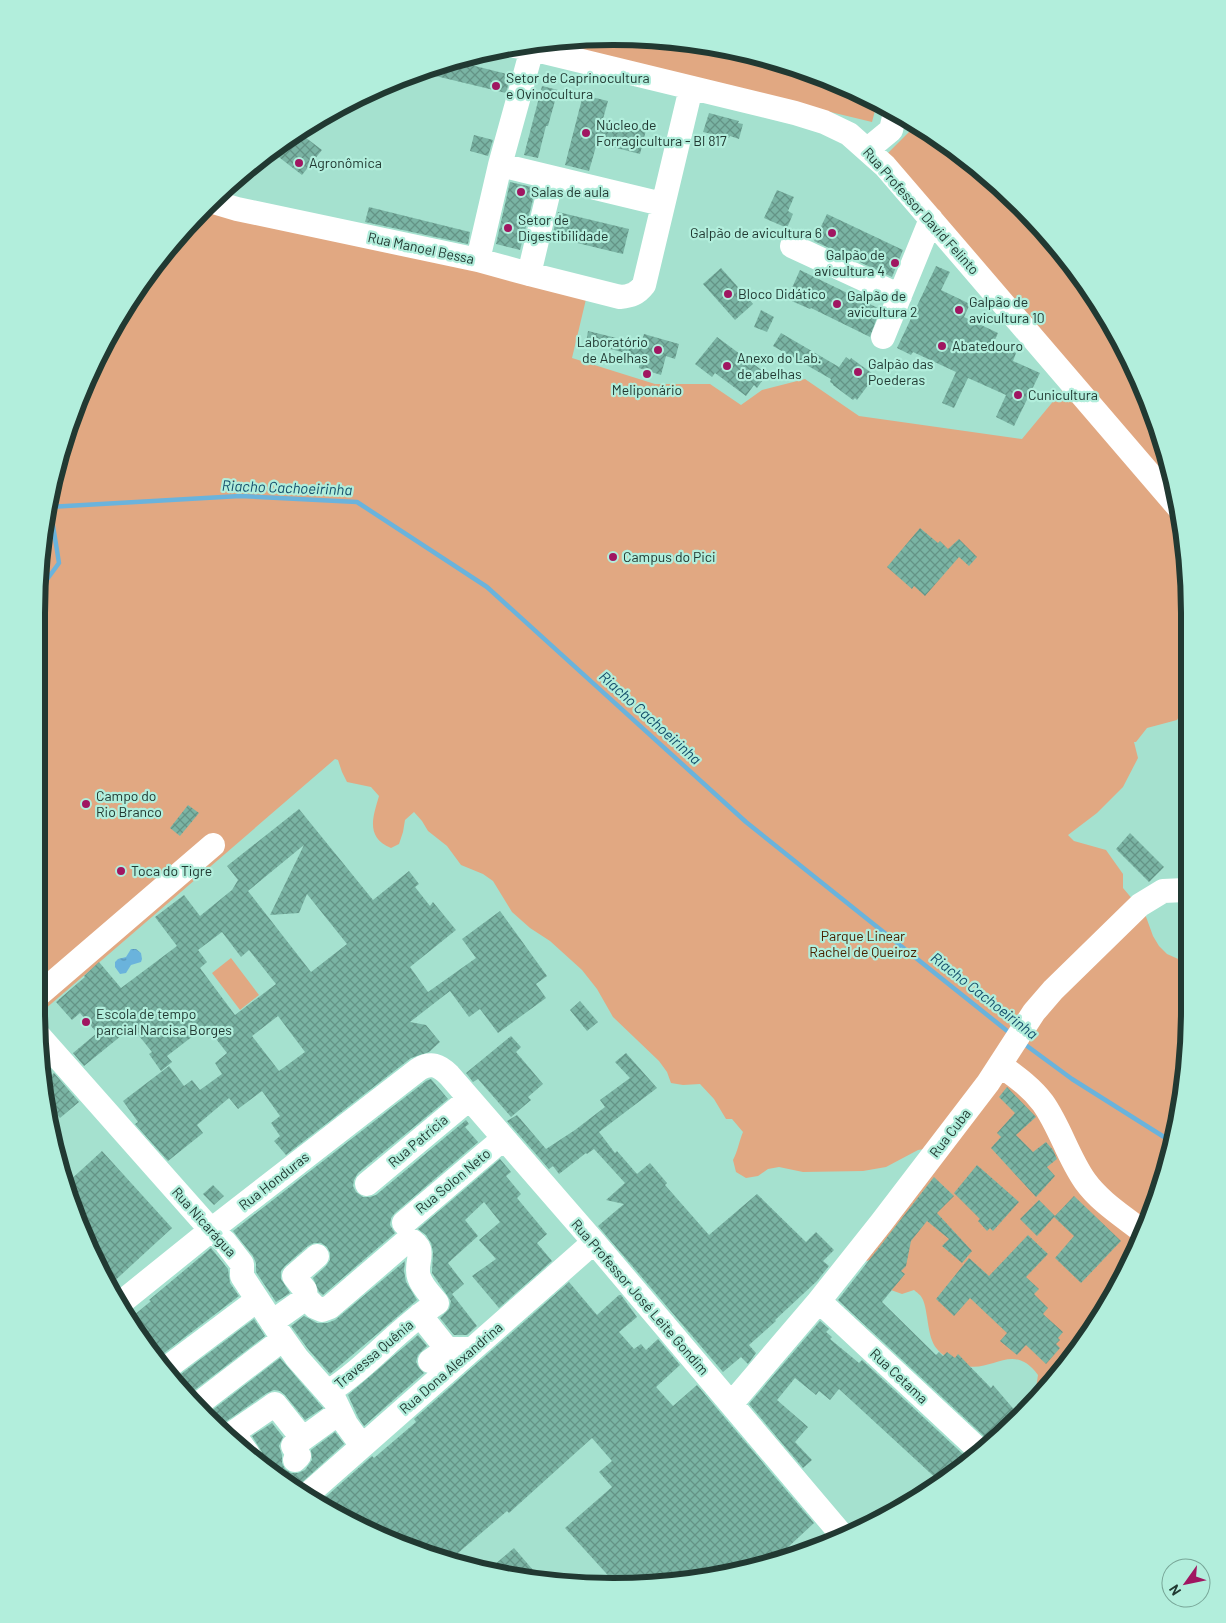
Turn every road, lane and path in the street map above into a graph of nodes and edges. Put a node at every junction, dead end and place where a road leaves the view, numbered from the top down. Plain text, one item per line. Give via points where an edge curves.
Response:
1 (534, 51) edge
2 (522, 53) edge
3 (690, 88) junction
4 (898, 121) edge
5 (868, 149) junction
6 (500, 165) junction
7 (552, 178) junction
8 (219, 203) edge
9 (662, 204) junction
10 (931, 219) junction
11 (792, 246) dead end
12 (478, 260) junction
13 (529, 274) junction
14 (900, 296) junction
15 (883, 338) dead end
16 (1169, 496) edge
17 (213, 845) dead end
18 (1181, 890) edge
19 (45, 989) edge
20 (46, 1045) edge
21 (1002, 1061) junction
22 (434, 1064) joint
23 (469, 1098) junction
24 (503, 1138) junction
25 (367, 1184) dead end
26 (404, 1223) dead end
27 (1138, 1228) edge
28 (211, 1230) junction
29 (594, 1242) junction
30 (317, 1256) dead end
31 (306, 1298) junction
32 (125, 1300) edge
33 (258, 1300) junction
34 (819, 1301) junction
35 (420, 1315) junction
36 (278, 1330) junction
37 (472, 1350) junction
38 (170, 1366) edge
39 (328, 1392) junction
40 (201, 1401) edge
41 (732, 1403) junction
42 (340, 1412) junction
43 (233, 1433) edge
44 (303, 1438) junction
45 (362, 1446) junction
46 (976, 1447) edge
47 (294, 1460) dead end
48 (311, 1491) edge
49 (839, 1531) edge

1 - 3 street, Rua Professor David Felinto
2 - 6 street
3 - 5 street, Rua Professor David Felinto via 824,122 849,134
3 - 9 street
4 - 5 street
5 - 10 street, Rua Professor David Felinto
6 - 7 street
6 - 12 street
7 - 9 street
7 - 13 street
8 - 12 street, Rua Manoel Bessa
9 - 13 street, Rua Manoel Bessa via 644,285 631,296 620,297
10 - 14 street
10 - 16 street, Rua Professor David Felinto
11 - 14 street
12 - 13 street, Rua Manoel Bessa
14 - 15 street
17 - 19 street
18 - 21 street, Rua Cuba via 1163,891 1140,905 1053,990
20 - 28 street, Rua Nicarágua
21 - 27 street via 1043,1104 1087,1183
21 - 34 street, Rua Cuba
22 - 23 street, Rua Professor José Leite Gondim via 442,1067
22 - 28 street, Rua Honduras via 419,1069
23 - 24 street, Rua Professor José Leite Gondim
23 - 25 street, Rua Patrícia
24 - 26 street, Rua Solon Neto
24 - 29 street, Rua Professor José Leite Gondim
28 - 32 street, Rua Honduras
28 - 33 street, Rua Nicarágua via 242,1264 242,1276
29 - 37 street, Rua Dona Alexandrina
29 - 41 street, Rua Professor José Leite Gondim
30 - 31 street via 294,1276 303,1287
31 - 35 street, Travessa Quênia via 315,1307 325,1310 410,1239 421,1252 419,1279 437,1303
31 - 36 street
33 - 36 street, Rua Nicarágua
33 - 38 street
34 - 41 street, Rua Cuba
34 - 46 street, Rua Cetama
35 - 37 street via 438,1355
35 - 39 street, Travessa Quênia
36 - 39 street, Rua Nicarágua via 297,1358
36 - 40 street
37 - 45 street, Rua Dona Alexandrina
39 - 42 street, Rua Nicarágua
41 - 49 street, Rua Professor José Leite Gondim
42 - 44 street
42 - 45 street, Rua Nicarágua
43 - 44 street via 276,1404
44 - 47 street via 293,1446 300,1456
45 - 48 street, Rua Dona Alexandrina

